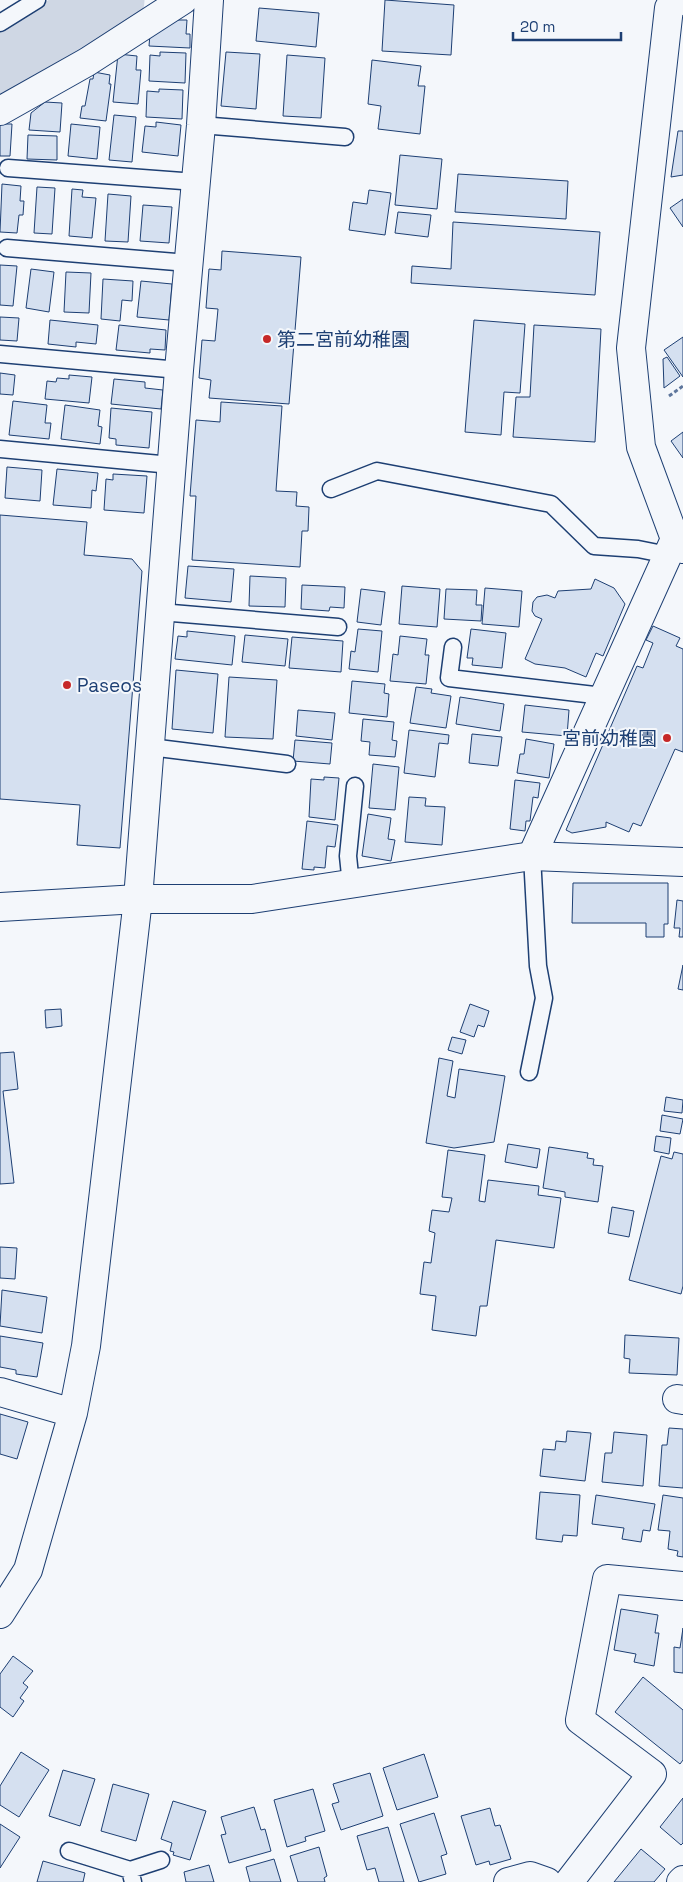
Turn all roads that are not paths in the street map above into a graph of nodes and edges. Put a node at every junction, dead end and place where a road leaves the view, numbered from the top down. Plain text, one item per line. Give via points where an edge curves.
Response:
1 (37, 0) edge
2 (183, 0) edge
3 (209, 0) edge
4 (671, 3) edge
5 (0, 23) edge
6 (0, 111) edge
7 (201, 125) junction
8 (345, 137) dead end
9 (8, 168) dead end
10 (196, 182) junction
11 (7, 248) dead end
12 (188, 263) junction
13 (0, 354) edge
14 (179, 370) junction
15 (0, 449) edge
16 (171, 466) junction
17 (331, 489) dead end
18 (676, 547) edge
19 (160, 612) junction
20 (338, 627) dead end
21 (453, 647) dead end
22 (603, 696) junction
23 (150, 747) junction
24 (287, 764) dead end
25 (355, 786) dead end
26 (532, 856) junction
27 (681, 859) edge
28 (351, 885) junction
29 (138, 898) junction
30 (0, 907) edge
31 (529, 1072) dead end
32 (0, 1392) edge
33 (73, 1413) junction
34 (683, 1586) edge
35 (0, 1614) edge
36 (70, 1850) dead end
37 (161, 1860) dead end
38 (132, 1876) edge
39 (508, 1882) edge
40 (547, 1882) edge
41 (568, 1882) edge

1 - 5 lane
2 - 6 street via 87,62
3 - 7 street
4 - 18 street via 632,348 641,447
7 - 8 lane
7 - 10 street
9 - 10 lane
10 - 12 street
11 - 12 lane
12 - 14 street
13 - 14 lane
14 - 16 street
15 - 16 lane
16 - 19 street
17 - 18 lane via 377,471 551,504 594,546
18 - 22 street
19 - 20 lane
19 - 23 street
21 - 22 lane via 449,678
22 - 26 street
23 - 24 lane
23 - 29 street
25 - 28 lane via 348,856
26 - 27 street
26 - 28 street
26 - 31 lane via 538,966 544,998
28 - 29 street via 252,899
29 - 30 street
29 - 33 street via 86,1346
32 - 33 street
33 - 35 street via 28,1570
34 - 41 street via 607,1579 580,1720 652,1774
36 - 38 lane
37 - 38 lane
39 - 40 street via 530,1876

